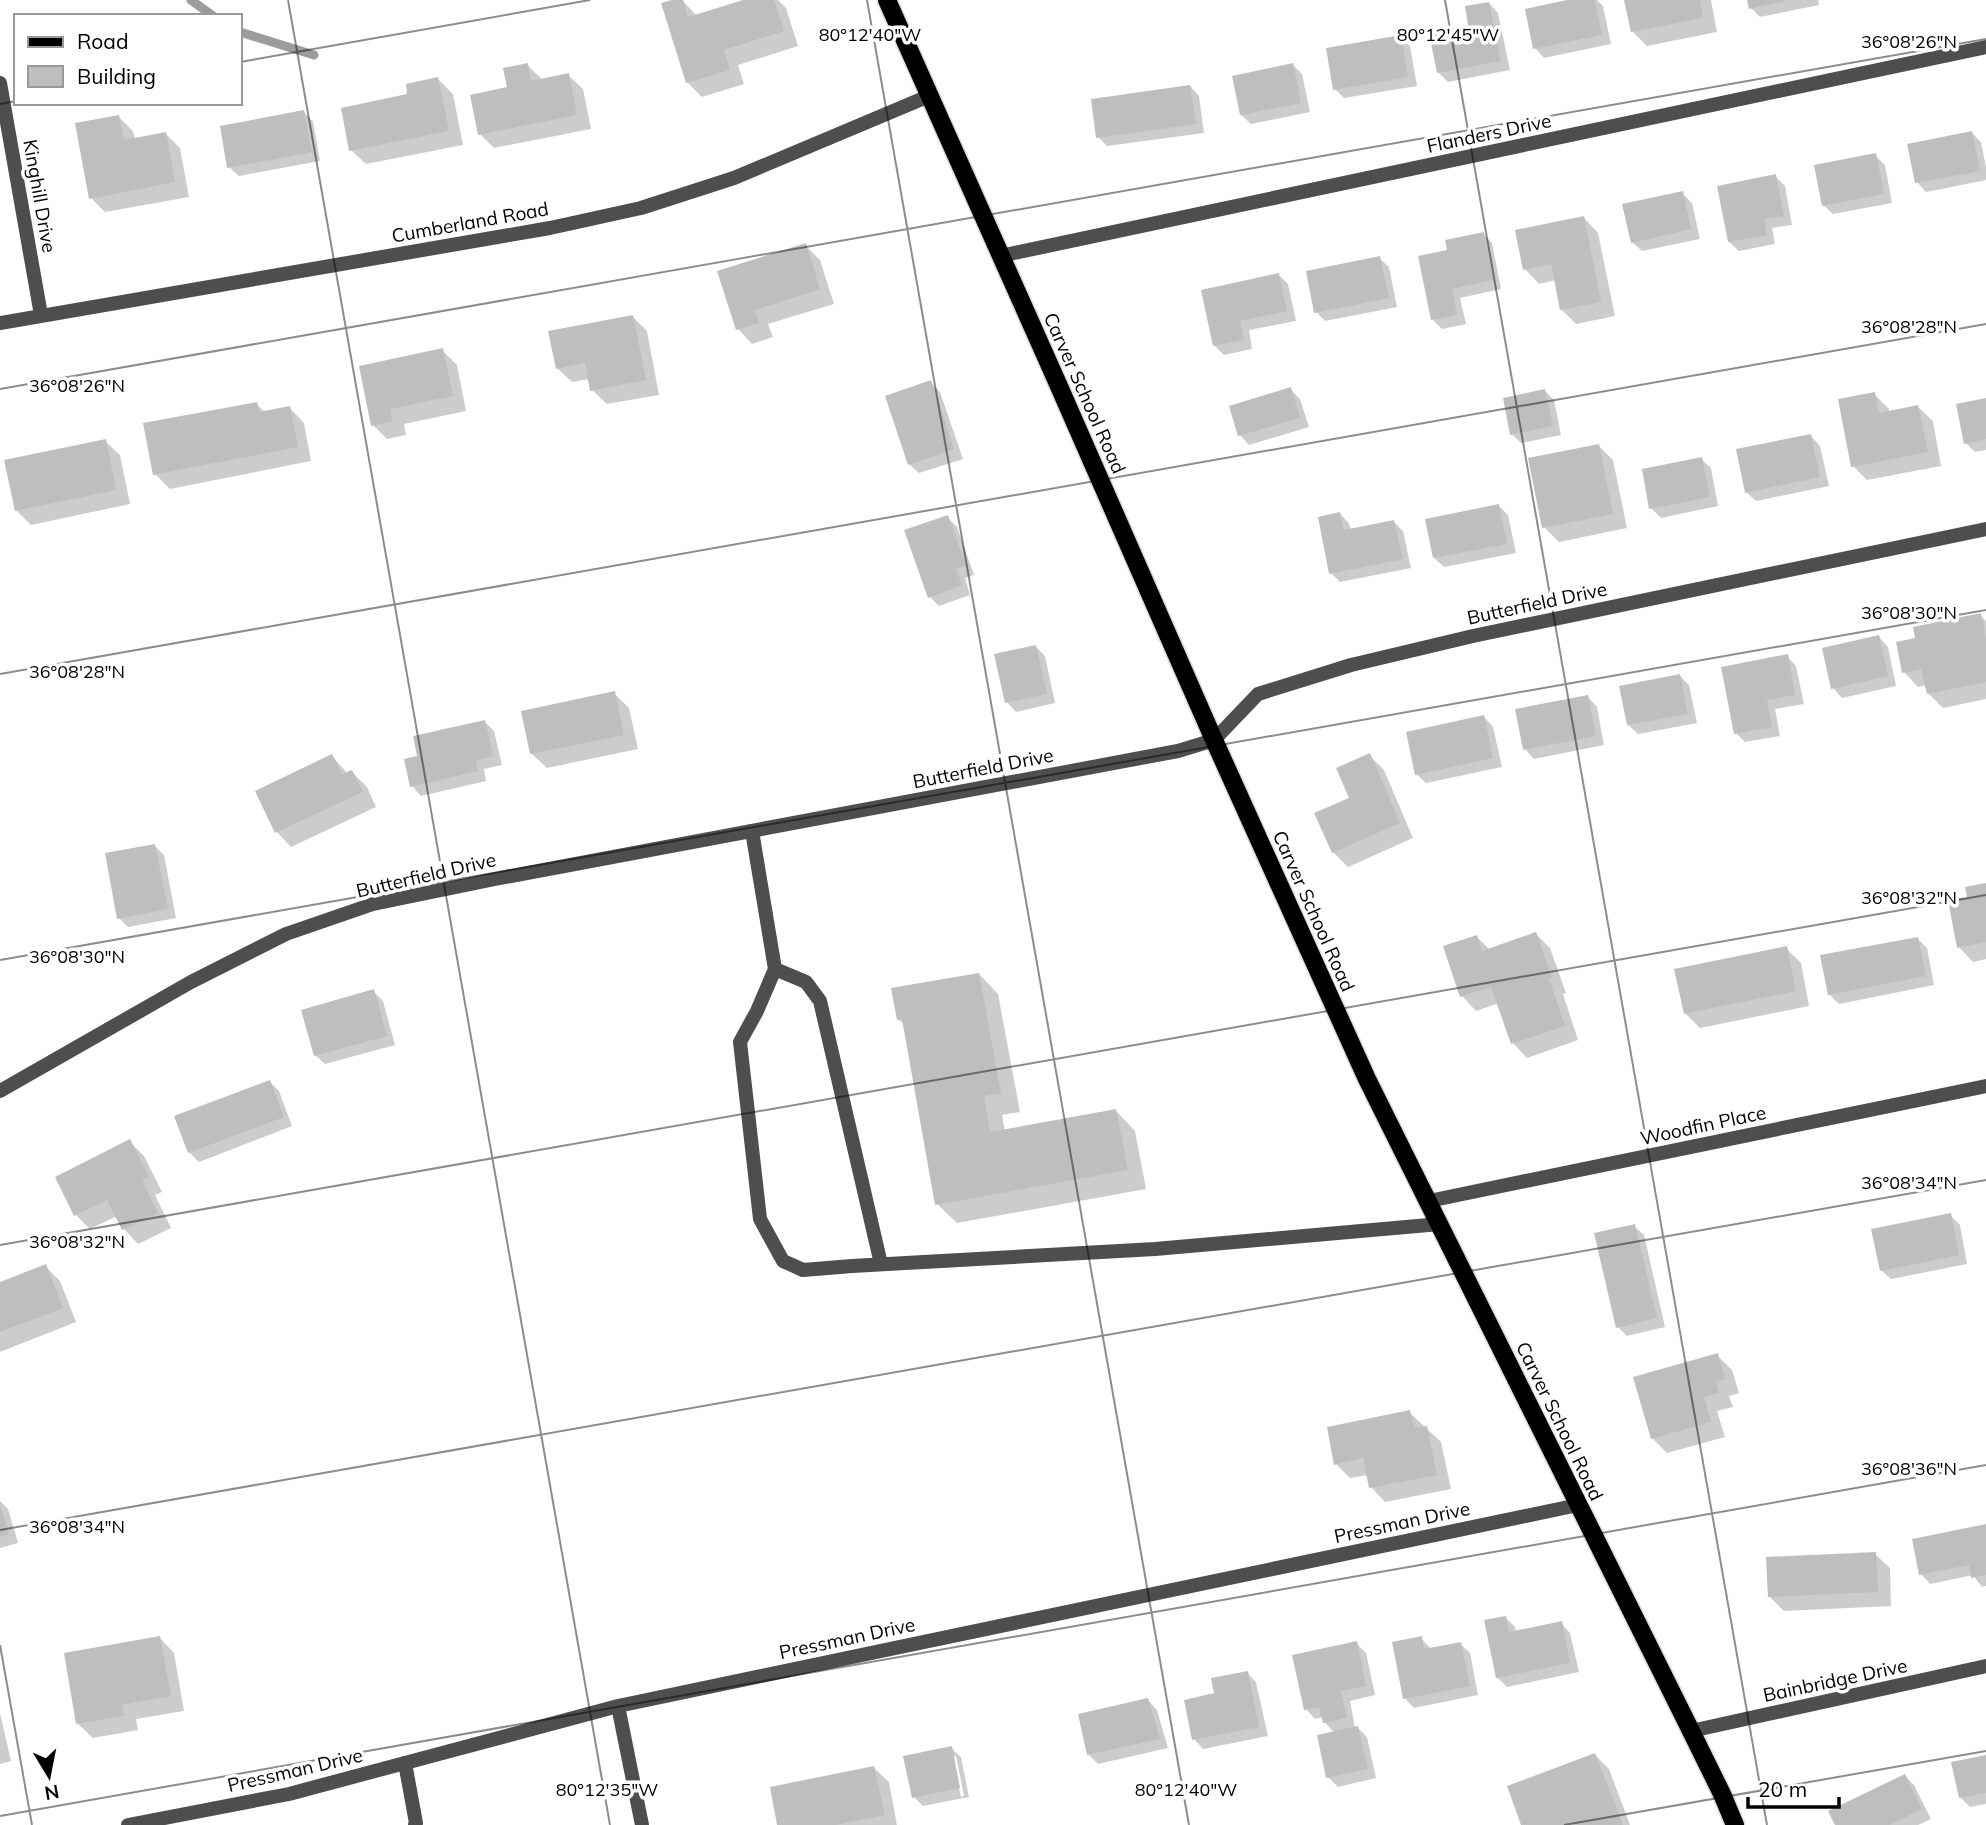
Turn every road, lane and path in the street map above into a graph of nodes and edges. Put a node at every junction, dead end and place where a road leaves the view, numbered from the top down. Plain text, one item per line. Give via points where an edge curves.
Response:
1 (887, 0) edge
2 (1986, 47) edge
3 (0, 83) edge
4 (929, 96) junction
5 (1000, 256) junction
6 (41, 315) junction
7 (0, 323) edge
8 (1986, 529) edge
9 (1214, 740) junction
10 (752, 831) junction
11 (775, 969) junction
12 (1986, 1086) edge
13 (0, 1091) edge
14 (1429, 1201) junction
15 (1440, 1224) junction
16 (881, 1264) junction
17 (1578, 1505) junction
18 (1986, 1666) edge
19 (618, 1706) junction
20 (1691, 1731) junction
21 (405, 1763) junction
22 (128, 1825) edge
23 (415, 1825) edge
24 (642, 1825) edge
25 (1734, 1825) edge

1 - 4 main road, Carver School Road
2 - 5 street, Flanders Drive
3 - 6 street, Kinghill Drive
4 - 5 main road, Carver School Road
4 - 6 street, Cumberland Road via 734,178 641,208 550,228
5 - 9 main road, Carver School Road
6 - 7 street, Cumberland Road
8 - 9 street, Butterfield Drive via 1351,665 1258,694
9 - 10 street, Butterfield Drive via 1178,751
9 - 14 main road, Carver School Road via 1367,1079
10 - 11 street
10 - 13 street, Butterfield Drive via 373,904 286,934 191,982
11 - 16 street via 806,982 820,1001
11 - 16 street via 740,1042 761,1219 783,1261 803,1270
12 - 14 street, Woodfin Place
14 - 15 main road, Carver School Road
15 - 16 street via 1155,1249
15 - 17 main road, Carver School Road
17 - 19 street, Pressman Drive
17 - 20 main road, Carver School Road
18 - 20 street, Bainbridge Drive
19 - 21 street, Pressman Drive
19 - 24 street
20 - 25 main road, Carver School Road
21 - 22 street, Pressman Drive via 289,1794
21 - 23 street

